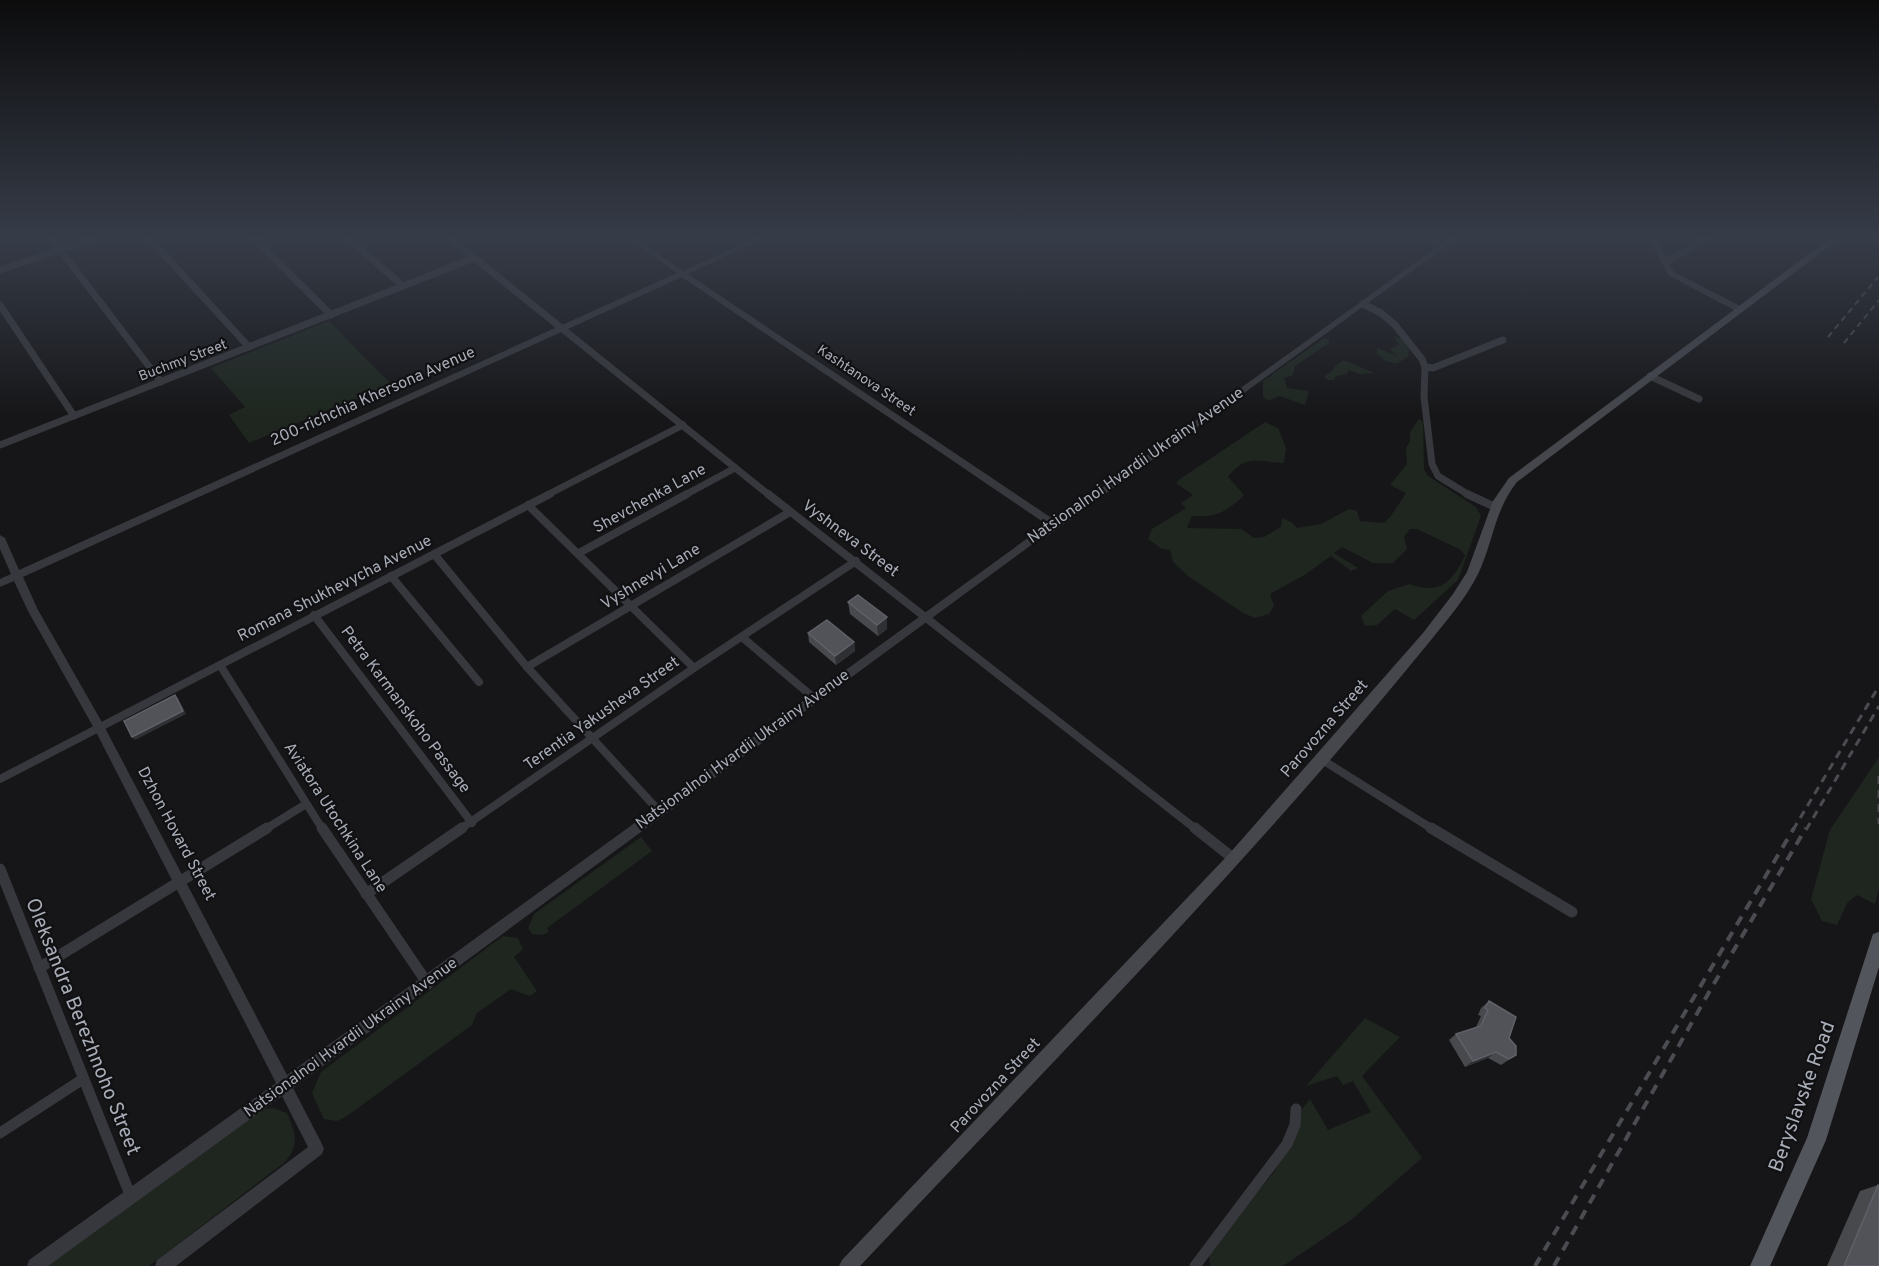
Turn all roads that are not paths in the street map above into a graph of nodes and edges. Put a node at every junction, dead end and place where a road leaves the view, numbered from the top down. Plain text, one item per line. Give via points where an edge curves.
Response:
1 (97, 298) edge
2 (204, 298) edge
3 (314, 298) edge
4 (373, 298) edge
5 (523, 298) edge
6 (630, 298) edge
7 (720, 298) edge
8 (1371, 298) edge
9 (1718, 298) edge
10 (1754, 298) edge
11 (1363, 304) junction
12 (0, 305) edge
13 (1739, 309) junction
14 (331, 315) junction
15 (561, 329) junction
16 (1503, 340) dead end
17 (249, 347) junction
18 (1425, 367) junction
19 (1650, 376) junction
20 (161, 382) junction
21 (1699, 399) dead end
22 (74, 416) junction
23 (683, 425) junction
24 (0, 446) edge
25 (735, 468) junction
26 (528, 506) junction
27 (1495, 507) junction
28 (790, 512) junction
29 (1055, 525) junction
30 (0, 538) edge
31 (579, 553) junction
32 (434, 554) junction
33 (856, 561) junction
34 (17, 575) junction
35 (392, 576) junction
36 (0, 583) edge
37 (631, 607) junction
38 (314, 615) junction
39 (927, 617) junction
40 (742, 637) junction
41 (220, 665) junction
42 (527, 667) junction
43 (694, 668) junction
44 (479, 682) dead end
45 (814, 698) junction
46 (99, 727) junction
47 (592, 738) junction
48 (1321, 759) junction
49 (0, 779) edge
50 (306, 804) junction
51 (659, 811) junction
52 (472, 823) junction
53 (1234, 860) junction
54 (0, 870) edge
55 (180, 881) junction
56 (366, 894) junction
57 (1572, 912) dead end
58 (1879, 940) edge
59 (39, 968) junction
60 (428, 984) junction
61 (83, 1079) junction
62 (284, 1085) junction
63 (1296, 1109) dead end
64 (0, 1133) edge
65 (131, 1197) junction
66 (35, 1266) edge
67 (163, 1266) edge
68 (848, 1266) edge
69 (1195, 1266) edge
70 (1760, 1266) edge

1 - 20 street
2 - 17 street
3 - 14 street
4 - 14 street, Buchmy Street
5 - 15 street, Vyshneva Street
6 - 15 street, 200-richchia Khersona Avenue
7 - 29 street, Kashtanova Street
8 - 11 street, Natsionalnoi Hvardii Ukrainy Avenue
9 - 13 street
10 - 13 main road, Parovozna Street
11 - 18 street via 1395,325
11 - 29 street, Natsionalnoi Hvardii Ukrainy Avenue
12 - 22 street
13 - 19 main road, Parovozna Street
14 - 17 street, Buchmy Street
15 - 23 street, Vyshneva Street
15 - 34 street, 200-richchia Khersona Avenue
16 - 18 street via 1433,368
17 - 20 street, Buchmy Street
18 - 27 street via 1424,397 1434,470 1446,483
19 - 21 street
19 - 27 main road, Parovozna Street via 1513,480
20 - 22 street, Buchmy Street
22 - 24 street, Buchmy Street
23 - 25 street, Vyshneva Street
23 - 26 street, Romana Shukhevycha Avenue
25 - 28 street, Vyshneva Street
25 - 31 street, Shevchenka Lane
26 - 31 street
26 - 32 street, Romana Shukhevycha Avenue
27 - 48 main road, Parovozna Street via 1473,572 1453,603
28 - 33 street, Vyshneva Street
28 - 37 street, Vyshnevyi Lane
29 - 39 street, Natsionalnoi Hvardii Ukrainy Avenue
30 - 34 street, Dzhon Hovard Street
31 - 37 street
32 - 35 street, Romana Shukhevycha Avenue
32 - 42 street
33 - 39 street, Vyshneva Street
33 - 40 street, Terentia Yakusheva Street
34 - 36 street, 200-richchia Khersona Avenue
34 - 46 street, Dzhon Hovard Street via 33,611
35 - 38 street, Romana Shukhevycha Avenue
35 - 44 street
37 - 42 street, Vyshnevyi Lane
37 - 43 street
38 - 41 street, Romana Shukhevycha Avenue
38 - 52 street, Petra Karmanskoho Passage
39 - 45 street, Natsionalnoi Hvardii Ukrainy Avenue
39 - 53 street, Vyshneva Street
40 - 43 street, Terentia Yakusheva Street
40 - 45 street
41 - 46 street, Romana Shukhevycha Avenue
41 - 50 street, Aviatora Utochkina Lane
42 - 47 street
43 - 47 street, Terentia Yakusheva Street
45 - 51 street, Natsionalnoi Hvardii Ukrainy Avenue
46 - 49 street, Romana Shukhevycha Avenue
46 - 55 street, Dzhon Hovard Street
47 - 51 street
47 - 52 street, Terentia Yakusheva Street
48 - 53 main road, Parovozna Street
48 - 57 street
50 - 55 street
50 - 56 street, Aviatora Utochkina Lane
51 - 60 street, Natsionalnoi Hvardii Ukrainy Avenue
52 - 56 street, Terentia Yakusheva Street
53 - 68 main road, Parovozna Street
54 - 59 street, Oleksandra Berezhnoho Street
55 - 59 street
55 - 62 street, Dzhon Hovard Street
56 - 60 street, Aviatora Utochkina Lane
58 - 70 main road, Beryslavske Road via 1816,1140
59 - 61 street, Oleksandra Berezhnoho Street
60 - 62 street, Natsionalnoi Hvardii Ukrainy Avenue
61 - 64 street
61 - 65 street, Oleksandra Berezhnoho Street
62 - 65 street, Natsionalnoi Hvardii Ukrainy Avenue
62 - 67 street, Dzhon Hovard Street via 317,1149
63 - 69 street via 1298,1117 1291,1134 1266,1176
65 - 66 street, Natsionalnoi Hvardii Ukrainy Avenue

